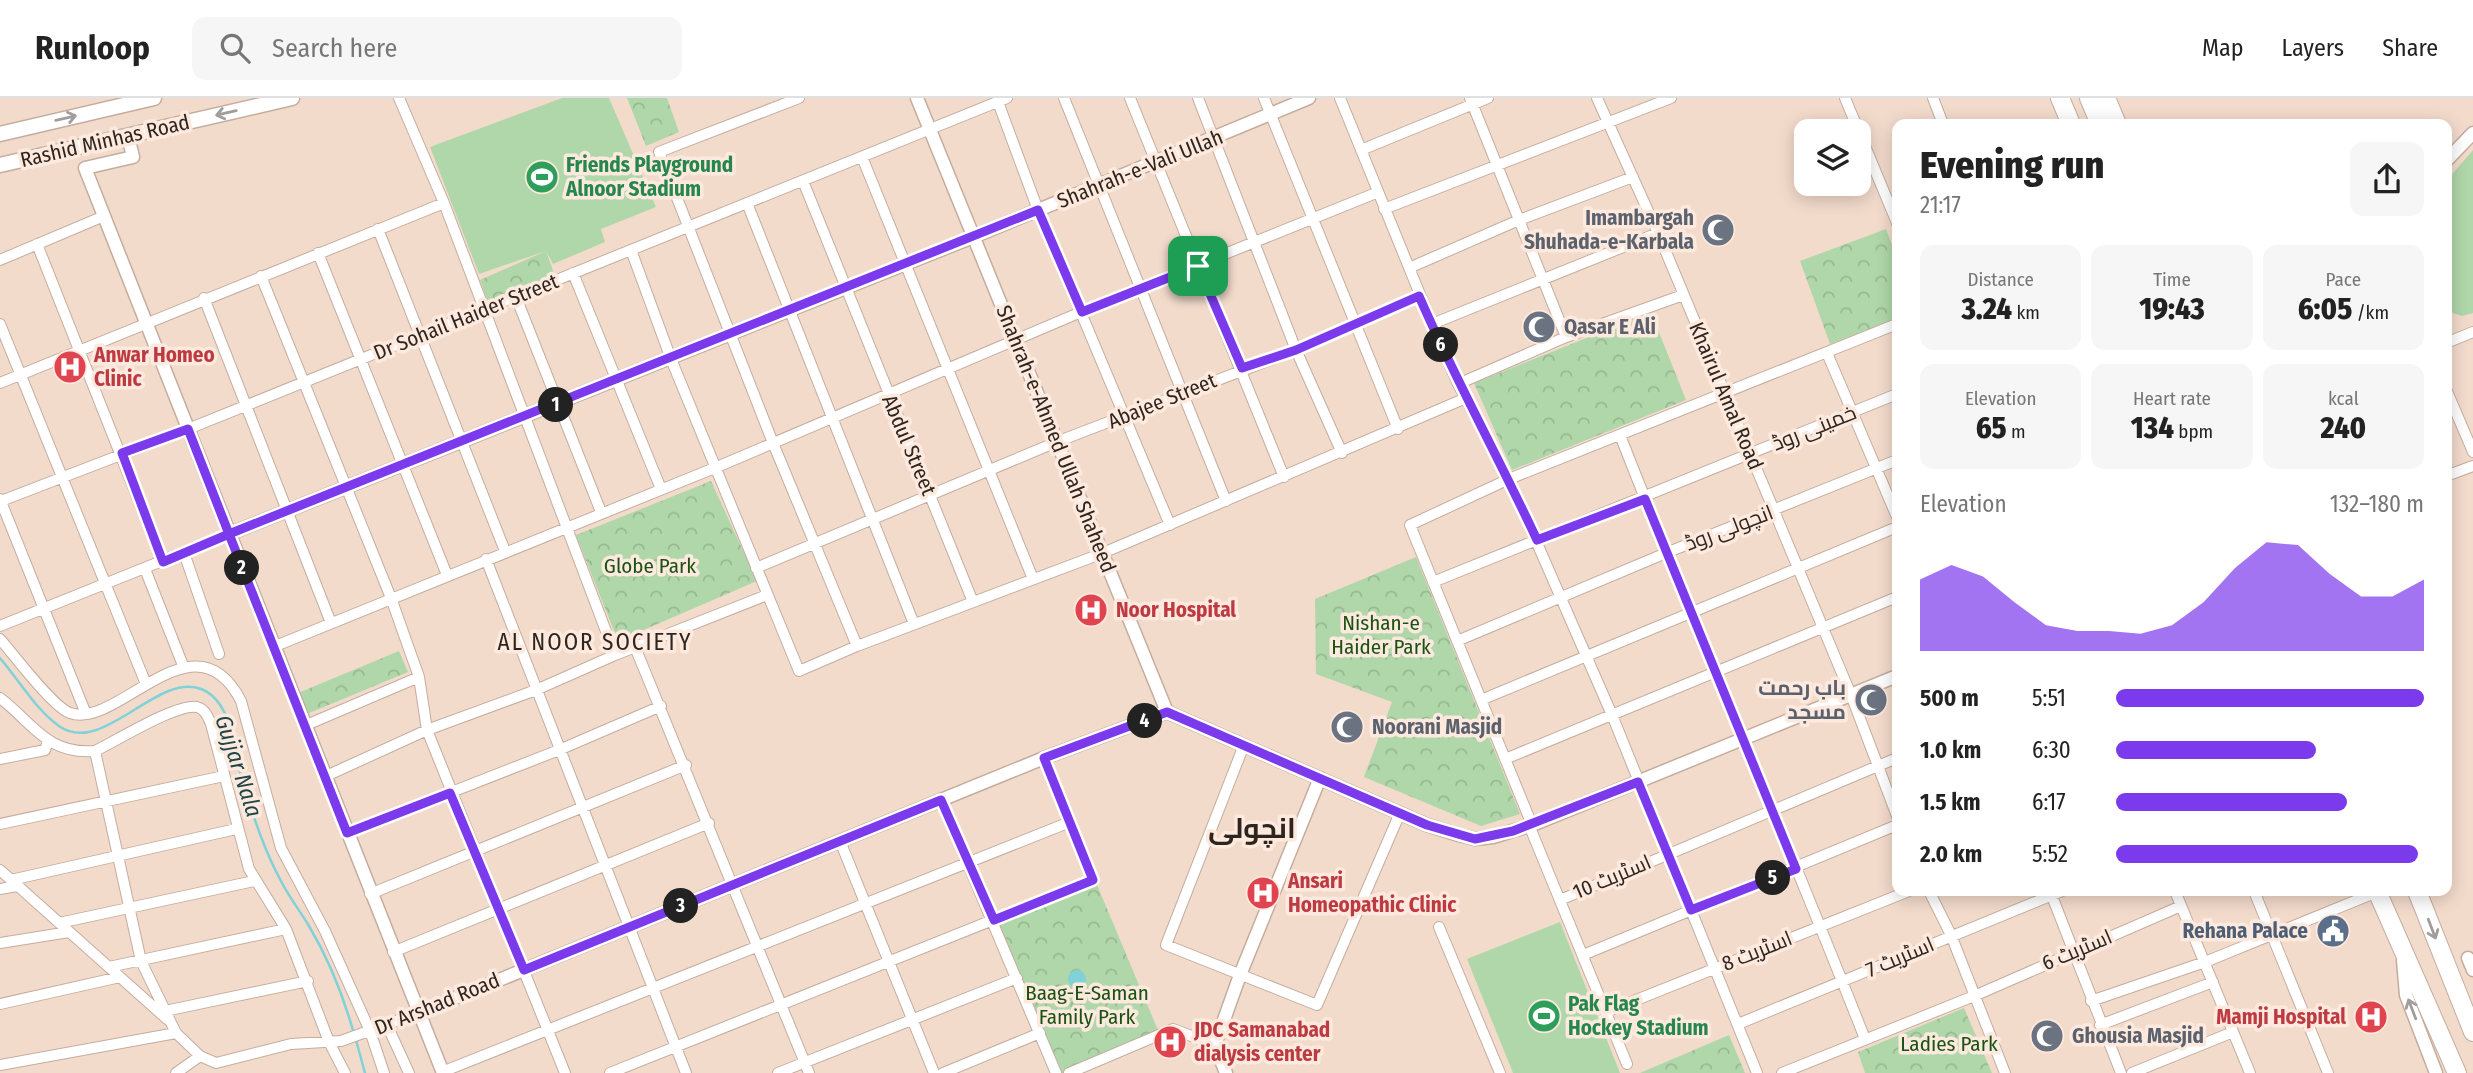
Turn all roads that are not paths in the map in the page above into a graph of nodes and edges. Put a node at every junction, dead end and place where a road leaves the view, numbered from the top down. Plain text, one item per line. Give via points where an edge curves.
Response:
1 (154, 98) edge
2 (292, 98) edge
3 (399, 98) edge
4 (799, 98) edge
5 (917, 98) edge
6 (1064, 98) edge
7 (1130, 98) edge
8 (1198, 98) edge
9 (1264, 98) edge
10 (1309, 98) edge
11 (1340, 98) edge
12 (1488, 98) edge
13 (1597, 98) edge
14 (1671, 98) edge
15 (1845, 98) edge
16 (1933, 98) edge
17 (2060, 98) edge
18 (2089, 98) edge
19 (2106, 98) edge
20 (2115, 98) edge
21 (1003, 100) edge
22 (1471, 101) edge
23 (1270, 116) junction
24 (1941, 119) edge
25 (2069, 119) edge
26 (2098, 119) edge
27 (2116, 119) edge
28 (2117, 119) edge
29 (1608, 122) junction
30 (930, 130) junction
31 (2473, 133) edge
32 (0, 134) edge
33 (128, 136) junction
34 (1214, 139) junction
35 (1361, 150) junction
36 (2452, 155) edge
37 (862, 157) junction
38 (1157, 162) junction
39 (1497, 164) junction
40 (0, 165) edge
41 (1633, 177) junction
42 (803, 181) junction
43 (1097, 186) junction
44 (1376, 193) junction
45 (444, 203) junction
46 (747, 203) junction
47 (1384, 209) junction
48 (1038, 210) junction
49 (1892, 211) edge
50 (104, 216) junction
51 (1313, 220) junction
52 (1519, 220) junction
53 (691, 226) junction
54 (378, 229) junction
55 (1658, 233) junction
56 (973, 237) junction
57 (37, 244) junction
58 (1255, 244) junction
59 (631, 250) junction
60 (318, 253) junction
61 (0, 260) edge
62 (905, 264) junction
63 (1198, 266) junction
64 (1409, 268) junction
65 (573, 273) junction
66 (261, 276) junction
67 (1542, 278) junction
68 (845, 288) junction
69 (1139, 290) junction
70 (1683, 295) junction
71 (1419, 296) junction
72 (516, 297) junction
73 (204, 298) junction
74 (485, 309) junction
75 (790, 311) junction
76 (1082, 312) junction
77 (145, 322) junction
78 (0, 324) edge
79 (1432, 324) junction
80 (1356, 325) junction
81 (1892, 326) edge
82 (2473, 332) edge
83 (420, 335) junction
84 (730, 335) junction
85 (1566, 337) junction
86 (1016, 340) junction
87 (2452, 341) edge
88 (78, 348) junction
89 (1296, 350) junction
90 (1827, 353) junction
91 (361, 359) junction
92 (671, 359) junction
93 (948, 368) junction
94 (1242, 368) junction
95 (20, 374) junction
96 (617, 381) junction
97 (305, 382) junction
98 (0, 383) edge
99 (1458, 384) junction
100 (1182, 393) junction
101 (888, 394) junction
102 (1726, 395) junction
103 (1892, 396) edge
104 (1466, 398) junction
105 (2452, 403) edge
106 (558, 404) junction
107 (247, 405) junction
108 (1851, 412) junction
109 (1125, 416) junction
110 (527, 417) junction
111 (830, 419) junction
112 (188, 429) junction
113 (1398, 429) junction
114 (1620, 435) junction
115 (1059, 442) junction
116 (462, 443) junction
117 (773, 443) junction
118 (2473, 452) edge
119 (122, 453) junction
120 (1342, 453) junction
121 (1750, 454) junction
122 (1892, 462) edge
123 (405, 466) junction
124 (2473, 466) edge
125 (718, 467) junction
126 (1877, 469) junction
127 (990, 472) junction
128 (2452, 474) edge
129 (1284, 477) junction
130 (60, 478) junction
131 (1509, 479) junction
132 (661, 488) junction
133 (347, 489) junction
134 (930, 495) junction
135 (1645, 499) junction
136 (0, 500) edge
137 (1226, 502) junction
138 (1892, 505) edge
139 (290, 511) junction
140 (1774, 511) junction
141 (601, 512) junction
142 (874, 518) junction
143 (568, 525) junction
144 (1170, 525) junction
145 (1892, 529) edge
146 (229, 534) junction
147 (1537, 540) junction
148 (816, 543) junction
149 (505, 551) junction
150 (184, 553) junction
151 (1103, 553) junction
152 (1666, 553) junction
153 (485, 559) junction
154 (163, 562) junction
155 (756, 568) junction
156 (1798, 568) junction
157 (145, 569) junction
158 (447, 575) junction
159 (1033, 579) junction
160 (1433, 582) junction
161 (104, 583) junction
162 (767, 595) junction
163 (1561, 597) junction
164 (391, 598) junction
165 (1892, 599) edge
166 (973, 601) junction
167 (46, 610) junction
168 (1689, 613) junction
169 (331, 622) junction
170 (914, 624) junction
171 (0, 626) edge
172 (1822, 627) junction
173 (0, 639) edge
174 (1457, 641) junction
175 (635, 646) junction
176 (858, 646) junction
177 (273, 647) junction
178 (219, 653) dead end
179 (615, 655) junction
180 (1586, 656) junction
181 (184, 668) junction
182 (1714, 671) junction
183 (419, 677) junction
184 (1892, 678) edge
185 (146, 684) junction
186 (536, 690) junction
187 (1851, 695) junction
188 (0, 698) edge
189 (1482, 700) junction
190 (660, 706) junction
191 (1167, 712) junction
192 (86, 714) junction
193 (1612, 715) junction
194 (304, 726) junction
195 (427, 730) junction
196 (1743, 738) junction
197 (48, 741) junction
198 (1244, 745) junction
199 (559, 750) junction
200 (95, 751) junction
201 (1044, 758) junction
202 (0, 759) edge
203 (1505, 759) junction
204 (1892, 760) edge
205 (686, 765) junction
206 (1877, 765) junction
207 (224, 776) junction
208 (324, 777) junction
209 (1320, 778) junction
210 (1638, 782) junction
211 (450, 793) junction
212 (941, 800) junction
213 (106, 802) junction
214 (1892, 804) edge
215 (581, 807) junction
216 (1772, 809) junction
217 (1400, 813) junction
218 (1070, 822) junction
219 (709, 823) junction
220 (0, 824) edge
221 (1531, 825) junction
222 (1892, 827) edge
223 (236, 829) junction
224 (347, 833) junction
225 (839, 841) junction
226 (475, 851) junction
227 (1667, 854) junction
228 (118, 858) junction
229 (968, 861) junction
230 (603, 866) junction
231 (1796, 869) junction
232 (0, 870) edge
233 (254, 881) junction
234 (14, 883) junction
235 (734, 885) junction
236 (0, 889) edge
237 (370, 894) junction
238 (1896, 896) edge
239 (1932, 896) edge
240 (2044, 896) edge
241 (2052, 896) edge
242 (2177, 896) edge
243 (2256, 896) edge
244 (2365, 896) edge
245 (2379, 896) edge
246 (2419, 896) edge
247 (1560, 900) junction
248 (865, 903) junction
249 (2181, 906) junction
250 (130, 909) junction
251 (500, 909) junction
252 (1691, 910) junction
253 (994, 920) junction
254 (59, 923) junction
255 (1822, 925) junction
256 (1439, 927) dead end
257 (627, 928) junction
258 (286, 929) junction
259 (69, 932) junction
260 (1951, 935) junction
261 (2272, 935) junction
262 (2401, 942) junction
263 (0, 943) edge
264 (759, 946) junction
265 (393, 952) junction
266 (2073, 952) junction
267 (1583, 955) junction
268 (141, 961) junction
269 (2471, 961) edge
270 (889, 962) junction
271 (2205, 962) junction
272 (108, 967) junction
273 (2446, 967) junction
274 (1715, 968) junction
275 (524, 970) junction
276 (1240, 975) junction
277 (120, 977) junction
278 (1017, 978) junction
279 (308, 981) junction
280 (1843, 982) junction
281 (2213, 982) junction
282 (653, 990) junction
283 (1974, 996) junction
284 (2091, 1001) junction
285 (781, 1002) junction
286 (0, 1004) edge
287 (165, 1011) junction
288 (1606, 1012) junction
289 (418, 1013) junction
290 (913, 1020) junction
291 (1738, 1024) junction
292 (387, 1025) junction
293 (2100, 1025) junction
294 (174, 1028) junction
295 (547, 1031) junction
296 (2233, 1032) junction
297 (2473, 1032) edge
298 (366, 1033) junction
299 (1040, 1033) junction
300 (1865, 1040) junction
301 (329, 1042) junction
302 (1215, 1045) junction
303 (676, 1046) junction
304 (200, 1056) junction
305 (804, 1062) junction
306 (1627, 1064) dead end
307 (0, 1065) edge
308 (176, 1073) edge
309 (345, 1073) edge
310 (384, 1073) edge
311 (409, 1073) edge
312 (442, 1073) edge
313 (565, 1073) edge
314 (610, 1073) edge
315 (687, 1073) edge
316 (778, 1073) edge
317 (809, 1073) edge
318 (934, 1073) edge
319 (943, 1073) edge
320 (1056, 1073) edge
321 (1069, 1073) edge
322 (1226, 1073) edge
323 (1500, 1073) edge
324 (1757, 1073) edge
325 (1782, 1073) edge
326 (2005, 1073) edge
327 (2121, 1073) edge
328 (2132, 1073) edge
329 (2250, 1073) edge
330 (2328, 1073) edge
331 (2436, 1073) edge
332 (2457, 1073) edge

32 -> 1 main road, Rashid Minhas Road
2 -> 33 main road, Rashid Minhas Road
3 - 45 street
4 - 53 street via 659,152
5 - 30 street, Shahrah-e-Ahmed Ullah Shaheed
6 - 43 street
7 - 38 street
8 - 34 street
9 - 23 street
10 - 23 street, Shahrah-e-Vali Ullah
11 - 35 street
12 - 22 street
13 - 29 street, Khairul Amal Road
14 - 29 street
15 - 49 street
16 - 24 street
17 - 25 highway
18 - 26 highway
19 - 27 highway
20 - 28 highway
21 - 30 street, Dr Sohail Haider Street
21 - 48 street
22 - 35 street
22 - 39 street
23 - 34 street, Shahrah-e-Vali Ullah
23 - 51 street
29 - 39 street
29 - 41 street, Khairul Amal Road
30 - 37 street, Dr Sohail Haider Street
30 - 56 street, Shahrah-e-Ahmed Ullah Shaheed
31 - 36 street
33 - 40 main road, Rashid Minhas Road
33 - 50 street via 133,157 85,168
34 - 38 street, Shahrah-e-Vali Ullah
34 - 58 street
35 - 44 street
37 - 42 street, Dr Sohail Haider Street
37 - 62 street
38 - 43 street, Shahrah-e-Vali Ullah
38 - 63 street
39 - 47 street
39 - 52 street
41 - 52 street
41 - 55 street, Khairul Amal Road
42 - 46 street, Dr Sohail Haider Street
42 - 68 street, Abdul Street
43 - 48 street, Shahrah-e-Vali Ullah
43 - 69 street
44 - 47 street
44 - 51 street
45 - 54 street
45 - 74 street
46 - 53 street, Dr Sohail Haider Street
46 - 75 street
47 - 64 street
48 - 56 street, Shahrah-e-Vali Ullah
48 - 76 street
50 - 57 street
50 - 77 street
51 - 58 street
51 - 80 street
52 - 64 street
52 - 67 street
53 - 59 street, Dr Sohail Haider Street
53 - 84 street
54 - 60 street
54 - 83 street
55 - 67 street
55 - 70 street, Khairul Amal Road
56 - 62 street, Shahrah-e-Vali Ullah
56 - 86 street, Shahrah-e-Ahmed Ullah Shaheed
57 - 61 street
57 - 88 street
58 - 63 street
58 - 89 street
59 - 65 street, Dr Sohail Haider Street
59 - 92 street
60 - 66 street
60 - 91 street
62 - 68 street, Shahrah-e-Vali Ullah
62 - 93 street
63 - 69 street
63 - 94 street
64 - 71 street
65 - 72 street, Dr Sohail Haider Street
65 - 96 street
66 - 73 street
66 - 97 street
67 - 79 street
67 - 85 street
68 - 75 street, Shahrah-e-Vali Ullah
68 - 101 street, Abdul Street
69 - 76 street
69 - 100 street
70 - 85 street
70 - 102 street, Khairul Amal Road
71 - 79 street
71 - 80 street, Abajee Street
72 - 74 street, Dr Sohail Haider Street
72 - 106 street
73 - 77 street
73 - 107 street
74 - 83 street, Dr Sohail Haider Street
74 - 110 street
75 - 84 street, Shahrah-e-Vali Ullah
75 - 111 street
76 - 86 street
76 - 109 street
77 - 88 street
77 - 112 street
78 - 95 street
79 - 99 street
80 - 89 street, Abajee Street
80 - 113 street
81 - 90 street
82 - 87 street
83 - 91 street, Dr Sohail Haider Street
83 - 116 street
84 - 92 street, Shahrah-e-Vali Ullah
84 - 117 street
85 - 99 street
86 - 93 street
86 - 115 street, Shahrah-e-Ahmed Ullah Shaheed
88 - 95 street
88 - 119 street
89 - 94 street, Abajee Street
89 - 120 street
90 - 102 street
90 - 108 street
91 - 97 street, Dr Sohail Haider Street
91 - 123 street
92 - 96 street, Shahrah-e-Vali Ullah
92 - 125 street
93 - 101 street
93 - 127 street
94 - 100 street, Abajee Street
94 - 129 street
95 - 98 street
95 - 130 street
96 - 106 street, Shahrah-e-Vali Ullah
96 - 132 street
97 - 107 street, Dr Sohail Haider Street
97 - 133 street
99 - 104 street
100 - 109 street, Abajee Street
100 - 137 street
101 - 111 street
101 - 134 street, Abdul Street
102 - 114 street
102 - 121 street, Khairul Amal Road
103 - 108 street, خمینی روڈ
104 - 113 street
104 - 131 street
105 - 118 street
106 - 110 street, Shahrah-e-Vali Ullah
106 - 141 street
107 - 112 street, Dr Sohail Haider Street
107 - 139 street
108 - 121 street, خمینی روڈ
108 - 126 street
109 - 115 street, Abajee Street
109 - 144 street
110 - 116 street, Shahrah-e-Vali Ullah
110 - 143 street
111 - 117 street
111 - 142 street
112 - 119 street, Dr Sohail Haider Street
112 - 146 street
113 - 120 street
114 - 131 street
114 - 135 street
115 - 127 street, Abajee Street
115 - 151 street, Shahrah-e-Ahmed Ullah Shaheed
116 - 123 street, Shahrah-e-Vali Ullah
116 - 149 street
117 - 125 street
117 - 148 street
119 - 130 street, Dr Sohail Haider Street
119 - 154 street
120 - 129 street
121 - 135 street, خمینی روڈ
121 - 140 street, Khairul Amal Road
122 - 126 street, انچولی روڈ
123 - 133 street, Shahrah-e-Vali Ullah
123 - 158 street
124 - 128 street
125 - 132 street
125 - 155 street
126 - 138 street
126 - 140 street, انچولی روڈ
127 - 134 street, Abajee Street
127 - 159 street
129 - 137 street
130 - 136 street, Dr Sohail Haider Street
130 - 161 street
131 - 147 street
131 - 160 street via 1410,525
132 - 141 street
133 - 139 street, Shahrah-e-Vali Ullah
133 - 164 street
134 - 142 street, Abajee Street
134 - 166 street, Abdul Street
135 - 147 street, خمینی روڈ
135 - 152 street
136 - 167 street
137 - 144 street
139 - 146 street, Shahrah-e-Vali Ullah
139 - 169 street
140 - 152 street, انچولی روڈ
140 - 156 street, Khairul Amal Road
141 - 143 street
142 - 148 street, Abajee Street
142 - 170 street
143 - 149 street
143 - 179 street
144 - 151 street
145 - 156 street
146 - 150 street
146 - 177 street
147 - 160 street, خمینی روڈ
147 - 163 street
148 - 155 street, Abajee Street
148 - 176 street
149 - 153 street
150 - 154 street
150 - 178 street
151 - 159 street
151 - 191 street, Shahrah-e-Ahmed Ullah Shaheed
152 - 163 street, انچولی روڈ
152 - 168 street
153 - 158 street
153 - 186 street
154 - 157 street
155 - 162 street
156 - 168 street
156 - 172 street, Khairul Amal Road
157 - 161 street
157 - 181 street
158 - 164 street
159 - 166 street
160 - 174 street
161 - 167 street
161 - 185 street
162 - 175 street
162 - 176 street via 799,671
163 - 174 street, انچولی روڈ
163 - 180 street
164 - 169 street
164 - 183 street
165 - 172 street
166 - 170 street
167 - 171 street
167 - 192 street
168 - 180 street
168 - 182 street
169 - 177 street
170 - 176 street
172 - 182 street
172 - 187 street, Khairul Amal Road
173 - 192 street via 60,708
174 - 189 street
175 - 179 street
175 - 190 street
177 - 194 street
179 - 186 street
180 - 189 street
180 - 193 street
181 - 185 street
181 - 298 street via 214,673 235,689 241,701 281,848 325,931
182 - 193 street
182 - 196 street
183 - 194 street
183 - 195 street
184 - 187 street
185 - 192 street
186 - 195 street
186 - 199 street
187 - 196 street
187 - 206 street, Khairul Amal Road
188 - 197 street
189 - 203 street
190 - 199 street
190 - 205 street
191 - 198 street
191 - 201 street, Dr Arshad Road
193 - 203 street
193 - 210 street
194 - 208 street
195 - 208 street
195 - 211 street
196 - 210 street
196 - 216 street
197 - 200 street
197 - 202 street via 45,750
198 - 209 street
198 - 276 street via 1166,944
199 - 211 street
199 - 215 street
200 - 207 street via 175,711 197,707 211,724
200 - 213 street
201 - 212 street, Dr Arshad Road
201 - 218 street
203 - 221 street
204 - 206 street, اسٹریٹ 10
205 - 215 street
205 - 219 street
206 - 214 street, Khairul Amal Road
206 - 216 street, اسٹریٹ 10
207 - 213 street
207 - 223 street
208 - 224 street
209 - 217 street
209 - 276 street
210 - 221 street
210 - 227 street
211 - 224 street
211 - 226 street
212 - 225 street, Dr Arshad Road
212 - 229 street
213 - 220 street
213 - 228 street
215 - 226 street
215 - 230 street
216 - 227 street, اسٹریٹ 10
216 - 231 street
217 - 221 street via 1475,839
217 - 276 street via 1317,1005
218 - 229 street
218 - 253 street via 1093,880
219 - 230 street
219 - 235 street
221 - 247 street
222 - 231 street
223 - 228 street
223 - 233 street
224 - 237 street
225 - 235 street, Dr Arshad Road
225 - 248 street
226 - 237 street
226 - 251 street
227 - 247 street, اسٹریٹ 10
227 - 252 street
228 - 234 street
228 - 250 street
229 - 248 street
229 - 253 street
230 - 251 street
230 - 257 street
231 - 252 street
231 - 255 street
232 - 234 street
233 - 250 street
233 - 258 street
234 - 236 street
234 - 254 street
235 - 257 street, Dr Arshad Road
235 - 264 street
237 - 265 street
238 - 255 street, اسٹریٹ 8
239 - 260 street
240 - 260 street, اسٹریٹ 7
241 - 266 street
242 - 249 street
243 - 261 street
244 - 261 street
245 - 262 highway
246 -> 273 highway
247 - 267 street
248 - 264 street
248 - 270 street
249 - 266 street, اسٹریٹ 6
249 - 271 street
250 - 254 street
250 - 268 street
251 - 265 street
251 - 275 street
252 - 267 street
252 - 274 street
253 - 270 street
253 - 278 street
254 - 259 street
255 - 274 street, اسٹریٹ 8
255 - 280 street
256 - 323 street
257 - 275 street, Dr Arshad Road
257 - 282 street
258 - 268 street
258 - 279 street
259 - 263 street
259 - 272 street
260 - 280 street, اسٹریٹ 7
260 - 283 street
261 - 271 street
261 - 330 street
331 -> 262 street via 2406,995
262 - 332 highway
264 - 282 street
264 - 285 street
265 - 289 street
266 - 283 street, اسٹریٹ 6
266 - 284 street
267 - 288 street
268 - 272 street
268 - 287 street
269 - 273 street
270 - 285 street
270 - 290 street
271 - 281 street
271 - 284 street
272 - 277 street
273 - 297 highway
274 - 288 street, اسٹریٹ 8
274 - 291 street
275 - 289 street, Dr Arshad Road
275 - 295 street
276 - 302 street
277 - 286 street
277 - 294 street
278 - 290 street
278 - 299 street
279 - 287 street
279 - 301 street
280 - 291 street, اسٹریٹ 7
280 - 300 street
281 - 293 street
281 - 296 street
282 - 295 street
282 - 303 street
283 - 300 street, اسٹریٹ 6
283 - 326 street
284 - 293 street
285 - 303 street
285 - 305 street
287 - 294 street
288 - 306 street
289 - 292 street, Dr Arshad Road
289 - 312 street
290 - 305 street
290 - 318 street
291 - 324 street
292 - 298 street, Dr Arshad Road
292 - 311 street
293 - 327 street
294 - 304 street
294 - 307 street
295 - 312 street
295 - 313 street
296 - 328 street
296 - 329 street
298 - 301 street, Dr Arshad Road
298 - 310 street
299 - 319 street
299 - 320 street
300 - 325 street, اسٹریٹ 6
301 - 304 street, Dr Arshad Road via 290,1044 215,1063
301 - 309 street
302 - 321 street via 1173,1029
302 - 322 street
303 - 314 street
303 - 315 street
304 - 308 street
305 - 316 street
305 - 317 street

